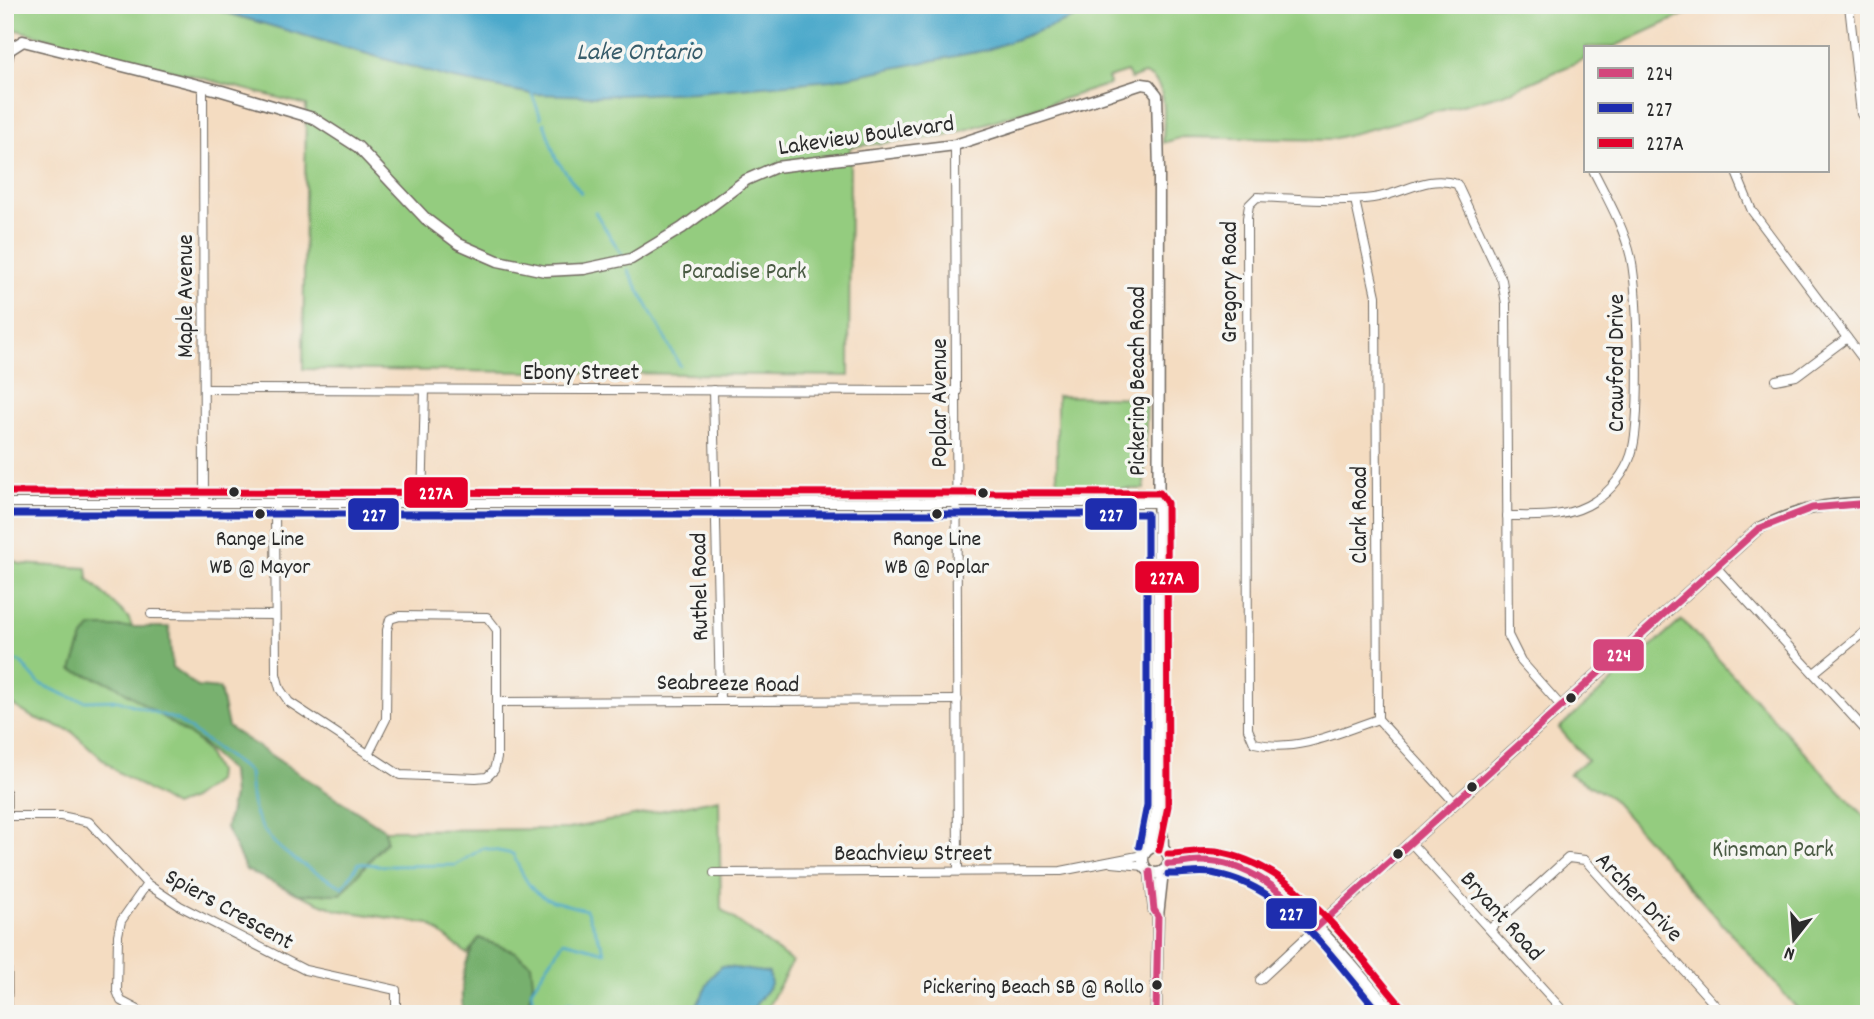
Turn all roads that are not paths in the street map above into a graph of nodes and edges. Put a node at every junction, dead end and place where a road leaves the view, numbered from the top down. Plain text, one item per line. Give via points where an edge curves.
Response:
1 (1849, 5) edge
2 (1149, 85) joint
3 (203, 88) junction
4 (1869, 127) edge
5 (954, 145) junction
6 (1594, 172) edge
7 (1736, 172) edge
8 (1355, 200) junction
9 (5, 296) edge
10 (1847, 338) junction
11 (1869, 367) edge
12 (1776, 380) dead end
13 (204, 389) junction
14 (425, 390) junction
15 (713, 390) junction
16 (957, 391) junction
17 (5, 503) edge
18 (716, 503) junction
19 (958, 503) junction
20 (1157, 503) junction
21 (1869, 503) edge
22 (275, 504) junction
23 (422, 504) junction
24 (204, 505) junction
25 (1507, 516) junction
26 (1716, 567) junction
27 (151, 614) dead end
28 (275, 615) junction
29 (1869, 628) edge
30 (1814, 673) junction
31 (720, 699) junction
32 (958, 699) junction
33 (498, 702) junction
34 (1561, 706) junction
35 (1378, 719) junction
36 (1869, 734) edge
37 (368, 755) junction
38 (5, 793) edge
39 (1455, 803) junction
40 (1158, 806) junction
41 (6, 816) edge
42 (1411, 843) junction
43 (1147, 860) junction
44 (1166, 860) junction
45 (958, 870) junction
46 (715, 873) dead end
47 (147, 884) junction
48 (1158, 916) junction
49 (1316, 928) junction
50 (1490, 929) junction
51 (1260, 980) dead end
52 (6, 1014) edge
53 (146, 1014) edge
54 (396, 1014) edge
55 (1156, 1014) edge
56 (1394, 1014) edge
57 (1566, 1014) edge
58 (1723, 1014) edge

1 - 4 street via 1861,114
2 - 5 street, Lakeview Boulevard
2 - 20 street, Pickering Beach Road via 1157,95 1158,136
3 - 5 street, Lakeview Boulevard via 293,111 327,125 369,156 426,219 459,244 498,261 545,271 631,259 746,180 776,167
3 - 9 street, Lakeview Boulevard via 29,40 12,47 6,72
3 - 13 street, Maple Avenue
5 - 16 street, Poplar Avenue
6 - 25 street, Crawford Drive via 1626,241 1634,278 1634,444 1625,469 1595,501 1559,515
7 - 10 street via 1752,211
8 - 25 street, Gregory Road via 1438,178 1457,184 1502,279 1506,304
8 - 35 street, Clark Road via 1376,296
8 - 35 street, Gregory Road via 1257,197 1248,205 1248,729 1254,743 1271,747 1305,743
10 - 11 street
10 - 12 street via 1797,376
13 - 14 street, Ebony Street
13 - 24 street, Maple Avenue
14 - 15 street, Ebony Street
14 - 23 street
15 - 16 street, Ebony Street
15 - 18 street, Ruthel Road
16 - 19 street, Poplar Avenue
17 - 24 street
18 - 19 street
18 - 23 street
18 - 31 street, Ruthel Road
19 - 20 street
19 - 32 street, Poplar Avenue
20 - 40 street, Pickering Beach Road
21 - 26 street via 1820,505 1790,512 1758,529
22 - 23 street
22 - 24 street
22 - 28 street
25 - 34 street, Gregory Road via 1508,635 1521,661
26 - 30 street
26 - 34 street
27 - 28 street
28 - 37 street via 276,674 284,696
29 - 30 street
30 - 36 street
31 - 32 street, Seabreeze Road
31 - 33 street, Seabreeze Road
32 - 45 street, Poplar Avenue
33 - 37 street via 497,758 487,777 400,775
33 - 37 street via 496,630 487,617 390,619 386,719
34 - 39 street
35 - 39 street
38 - 41 street
39 - 42 street
40 - 43 street, Pickering Beach Road
40 - 44 street, Pickering Beach Road
41 - 47 street, Spiers Crescent via 61,816 89,822
41 - 52 street
42 - 49 street
42 - 50 street, Bryant Road
43 - 44 street
43 - 44 street
43 - 45 street, Beachview Street via 1061,871
43 - 48 street, Pickering Beach Road
44 - 48 street, Pickering Beach Road
44 - 49 street via 1184,865 1199,860 1240,869 1292,900
45 - 46 street, Beachview Street
47 - 53 street via 121,921 117,991 121,1001
47 - 54 street, Spiers Crescent via 180,906 305,970 396,990
48 - 55 street, Pickering Beach Road
49 - 51 street
49 - 56 street
50 - 57 street, Bryant Road
50 - 58 street, Archer Drive via 1568,858 1585,860

